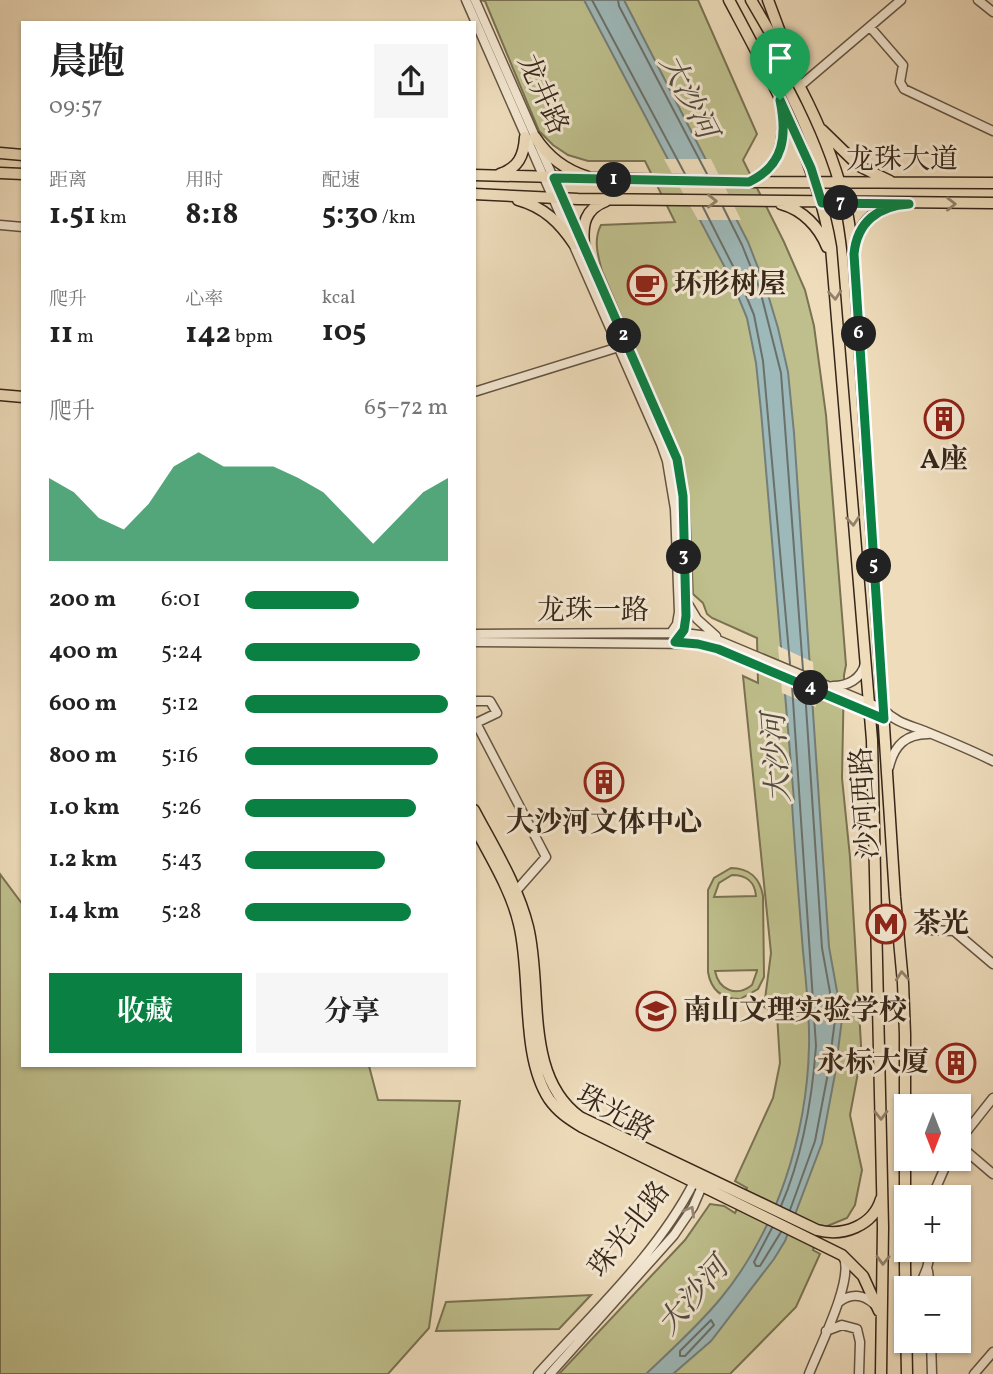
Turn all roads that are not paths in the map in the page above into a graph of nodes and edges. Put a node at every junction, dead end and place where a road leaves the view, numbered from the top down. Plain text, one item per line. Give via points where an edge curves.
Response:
1 (466, 0) edge
2 (475, 0) edge
3 (729, 0) edge
4 (751, 0) edge
5 (768, 0) edge
6 (901, 0) edge
7 (978, 0) edge
8 (993, 12) edge
9 (476, 21) edge
10 (476, 21) edge
11 (870, 27) junction
12 (794, 73) junction
13 (800, 86) junction
14 (780, 100) junction
15 (815, 120) junction
16 (993, 131) edge
17 (530, 137) junction
18 (0, 153) edge
19 (21, 155) edge
20 (0, 173) edge
21 (21, 174) edge
22 (476, 175) edge
23 (492, 176) junction
24 (550, 178) junction
25 (595, 179) junction
26 (749, 182) junction
27 (816, 183) junction
28 (840, 183) junction
29 (898, 183) junction
30 (993, 183) edge
31 (476, 194) edge
32 (490, 195) junction
33 (558, 198) junction
34 (614, 199) junction
35 (774, 202) junction
36 (822, 203) junction
37 (845, 203) junction
38 (909, 204) junction
39 (993, 204) edge
40 (0, 225) edge
41 (21, 227) edge
42 (579, 245) junction
43 (832, 259) junction
44 (854, 261) junction
45 (624, 346) junction
46 (476, 391) edge
47 (0, 395) edge
48 (21, 397) edge
49 (686, 596) junction
50 (683, 633) junction
51 (476, 634) edge
52 (673, 637) junction
53 (721, 640) junction
54 (476, 642) edge
55 (865, 664) junction
56 (827, 685) junction
57 (476, 701) edge
58 (869, 708) junction
59 (886, 715) junction
60 (476, 723) edge
61 (476, 723) edge
62 (931, 734) junction
63 (993, 761) edge
64 (887, 773) junction
65 (476, 814) edge
66 (476, 830) edge
67 (516, 891) junction
68 (928, 930) dead end
69 (993, 964) edge
70 (905, 1094) edge
71 (993, 1098) edge
72 (971, 1127) edge
73 (971, 1154) edge
74 (905, 1171) edge
75 (993, 1174) edge
76 (700, 1182) junction
77 (882, 1194) junction
78 (815, 1235) junction
79 (842, 1255) junction
80 (928, 1262) edge
81 (927, 1268) junction
82 (906, 1276) edge
83 (924, 1276) edge
84 (928, 1276) edge
85 (837, 1304) junction
86 (880, 1312) junction
87 (882, 1326) junction
88 (826, 1331) junction
89 (993, 1352) edge
90 (907, 1353) edge
91 (932, 1353) edge
92 (538, 1374) edge
93 (550, 1374) edge
94 (809, 1374) edge
95 (859, 1374) edge
96 (881, 1374) edge
97 (907, 1374) edge
98 (932, 1374) edge
99 (974, 1374) edge

1 - 9 street, 龙井路
2 - 17 street, 龙井路
3 - 14 main road, 沙河西路
4 - 12 main road, 沙河西路
5 - 12 main road
6 - 11 street
7 - 8 street
10 - 17 street, 龙井路
11 - 13 street
11 - 16 street via 903,65 900,82 904,89
12 - 13 main road, 沙河西路
13 - 15 main road, 沙河西路
14 - 26 main road via 780,153 766,173
14 - 27 main road, 沙河西路
15 - 28 main road, 沙河西路
15 - 29 main road via 859,166
17 - 23 main road via 515,167
17 - 24 street, 龙井路
17 - 25 main road via 558,163
18 - 19 main road
20 - 21 main road
22 - 23 main road, 龙珠大道
23 - 24 main road, 龙珠大道
24 - 25 main road, 龙珠大道
24 - 33 street, 龙井路
25 - 26 main road, 龙珠大道
26 - 27 main road, 龙珠大道
27 - 28 main road, 龙珠大道
27 - 36 main road, 沙河西路
28 - 29 main road, 龙珠大道
28 - 37 main road, 沙河西路
29 - 30 main road, 龙珠大道
31 - 32 main road, 龙珠大道
32 - 33 main road, 龙珠大道
32 - 42 main road via 538,208
33 - 34 main road, 龙珠大道
33 - 42 street, 龙井路
34 -> 35 main road, 龙珠大道
34 - 42 main road via 596,206 586,218
35 - 36 main road, 龙珠大道
35 - 43 main road via 809,220 822,235
36 - 37 main road, 龙珠大道
36 - 43 main road, 沙河西路
37 - 38 main road, 龙珠大道
37 - 44 main road, 沙河西路
38 -> 39 main road, 龙珠大道
38 - 44 main road via 884,209 869,218 857,238
40 - 41 street
42 - 45 street, 龙井路
43 -> 55 main road, 沙河西路
44 - 59 main road, 沙河西路
45 - 46 street
45 - 49 street, 龙井路 via 677,459 683,496
45 - 52 street, 龙井路 via 670,479 679,612
47 - 48 main road
49 - 50 street, 龙井路
49 - 53 street via 695,617
50 - 52 street, 龙珠一路
50 - 53 street, 龙珠一路
51 - 52 street, 龙珠一路
52 - 54 street, 龙珠一路
52 - 58 street, 龙珠一路 via 718,649
53 - 56 street, 龙珠一路
55 - 56 street via 850,683
55 - 58 main road, 沙河西路
56 - 58 street, 龙珠一路
57 - 61 street via 490,701 497,713
58 - 59 street, 龙珠一路
58 -> 77 main road, 沙河西路
59 - 62 street, 龙珠一路
59 - 64 main road, 沙河西路
60 - 67 street via 546,857
62 - 63 street, 龙珠一路
62 - 64 street via 901,742
70 -> 64 main road, 沙河西路 via 903,984
65 - 67 main road, 珠光路
66 - 76 main road, 珠光路 via 506,887 519,925 534,1059 548,1098 582,1127
67 - 76 main road, 珠光路 via 531,943 547,1074 559,1098 580,1117
68 - 69 street via 954,931
71 - 72 street
73 - 75 street
74 - 82 main road, 沙河西路
76 - 78 main road, 珠光路
76 - 92 street, 珠光北路 via 655,1244
93 -> 76 street, 珠光北路 via 674,1235 693,1207
77 - 78 main road, 珠光路 via 865,1223 845,1232
77 -> 87 main road, 沙河西路
78 - 79 main road, 珠光路
79 - 85 street via 846,1280
79 - 86 main road, 珠光路 via 863,1276
80 - 81 street
81 - 83 street
81 - 84 street
85 - 86 street via 858,1296
85 - 88 street
86 - 87 street, 珠光路
87 - 96 main road, 沙河西路
88 - 94 street
88 - 95 street via 842,1325 857,1329
89 - 99 street
90 - 97 main road, 沙河西路
91 - 98 street

